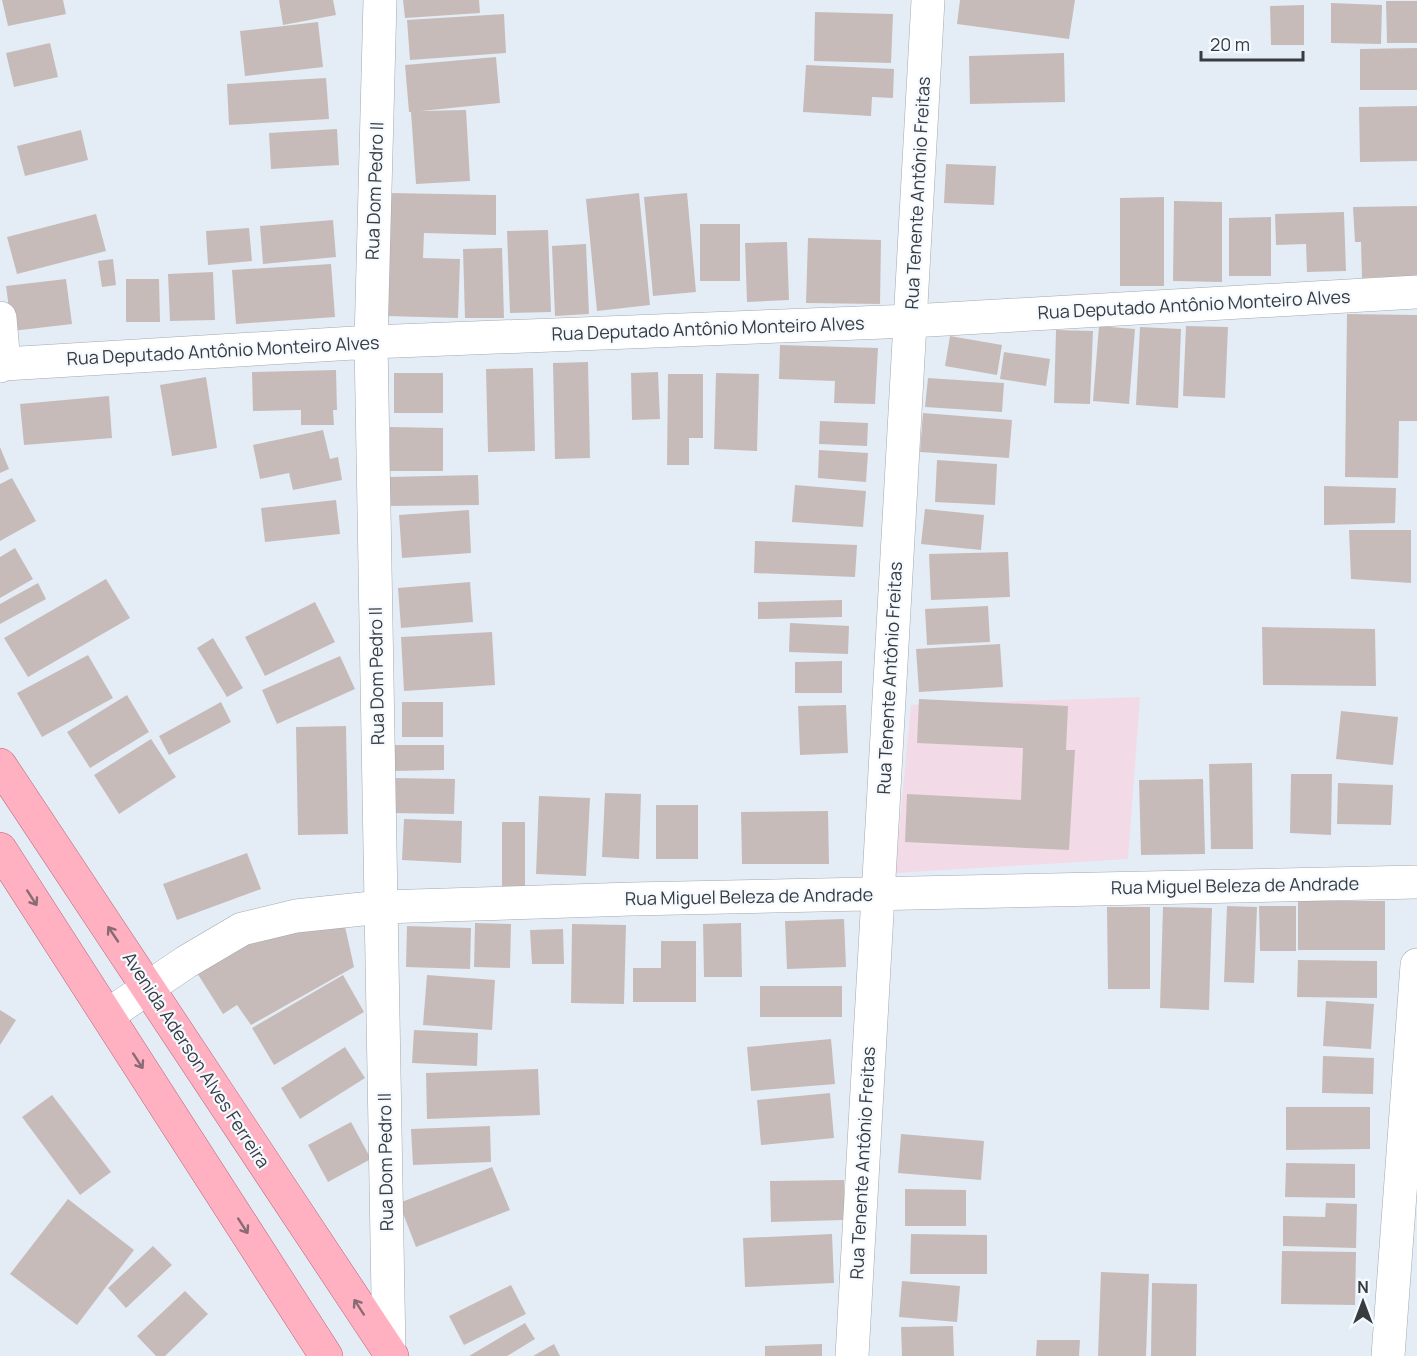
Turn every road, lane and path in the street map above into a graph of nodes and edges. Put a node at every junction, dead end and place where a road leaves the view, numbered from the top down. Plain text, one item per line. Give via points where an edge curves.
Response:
1 (380, 0) edge
2 (928, 0) edge
3 (1417, 292) edge
4 (0, 318) edge
5 (911, 321) junction
6 (370, 342) junction
7 (2, 365) edge
8 (0, 765) edge
9 (0, 849) edge
10 (1417, 882) edge
11 (877, 894) junction
12 (381, 907) junction
13 (1417, 965) edge
14 (149, 988) junction
15 (108, 1015) junction
16 (390, 1354) edge
17 (326, 1356) edge
18 (852, 1356) edge
19 (1388, 1356) edge

1 - 6 street, Rua Dom Pedro II
2 - 5 street, Rua Tenente Antônio Freitas
3 - 5 street, Rua Deputado Antônio Monteiro Alves
4 - 7 street
5 - 6 street, Rua Deputado Antônio Monteiro Alves
5 - 11 street, Rua Tenente Antônio Freitas
6 - 7 street, Rua Deputado Antônio Monteiro Alves
6 - 12 street, Rua Dom Pedro II
14 -> 8 main road, Avenida Aderson Alves Ferreira
9 -> 15 main road
10 - 11 street, Rua Miguel Beleza de Andrade
11 - 12 street, Rua Miguel Beleza de Andrade
11 - 18 street, Rua Tenente Antônio Freitas
12 - 14 street, Rua Miguel Beleza de Andrade via 296,916 242,929
12 - 16 street, Rua Dom Pedro II
13 - 19 street
14 - 15 street, Rua Miguel Beleza de Andrade
16 -> 14 main road, Avenida Aderson Alves Ferreira
15 -> 17 main road

